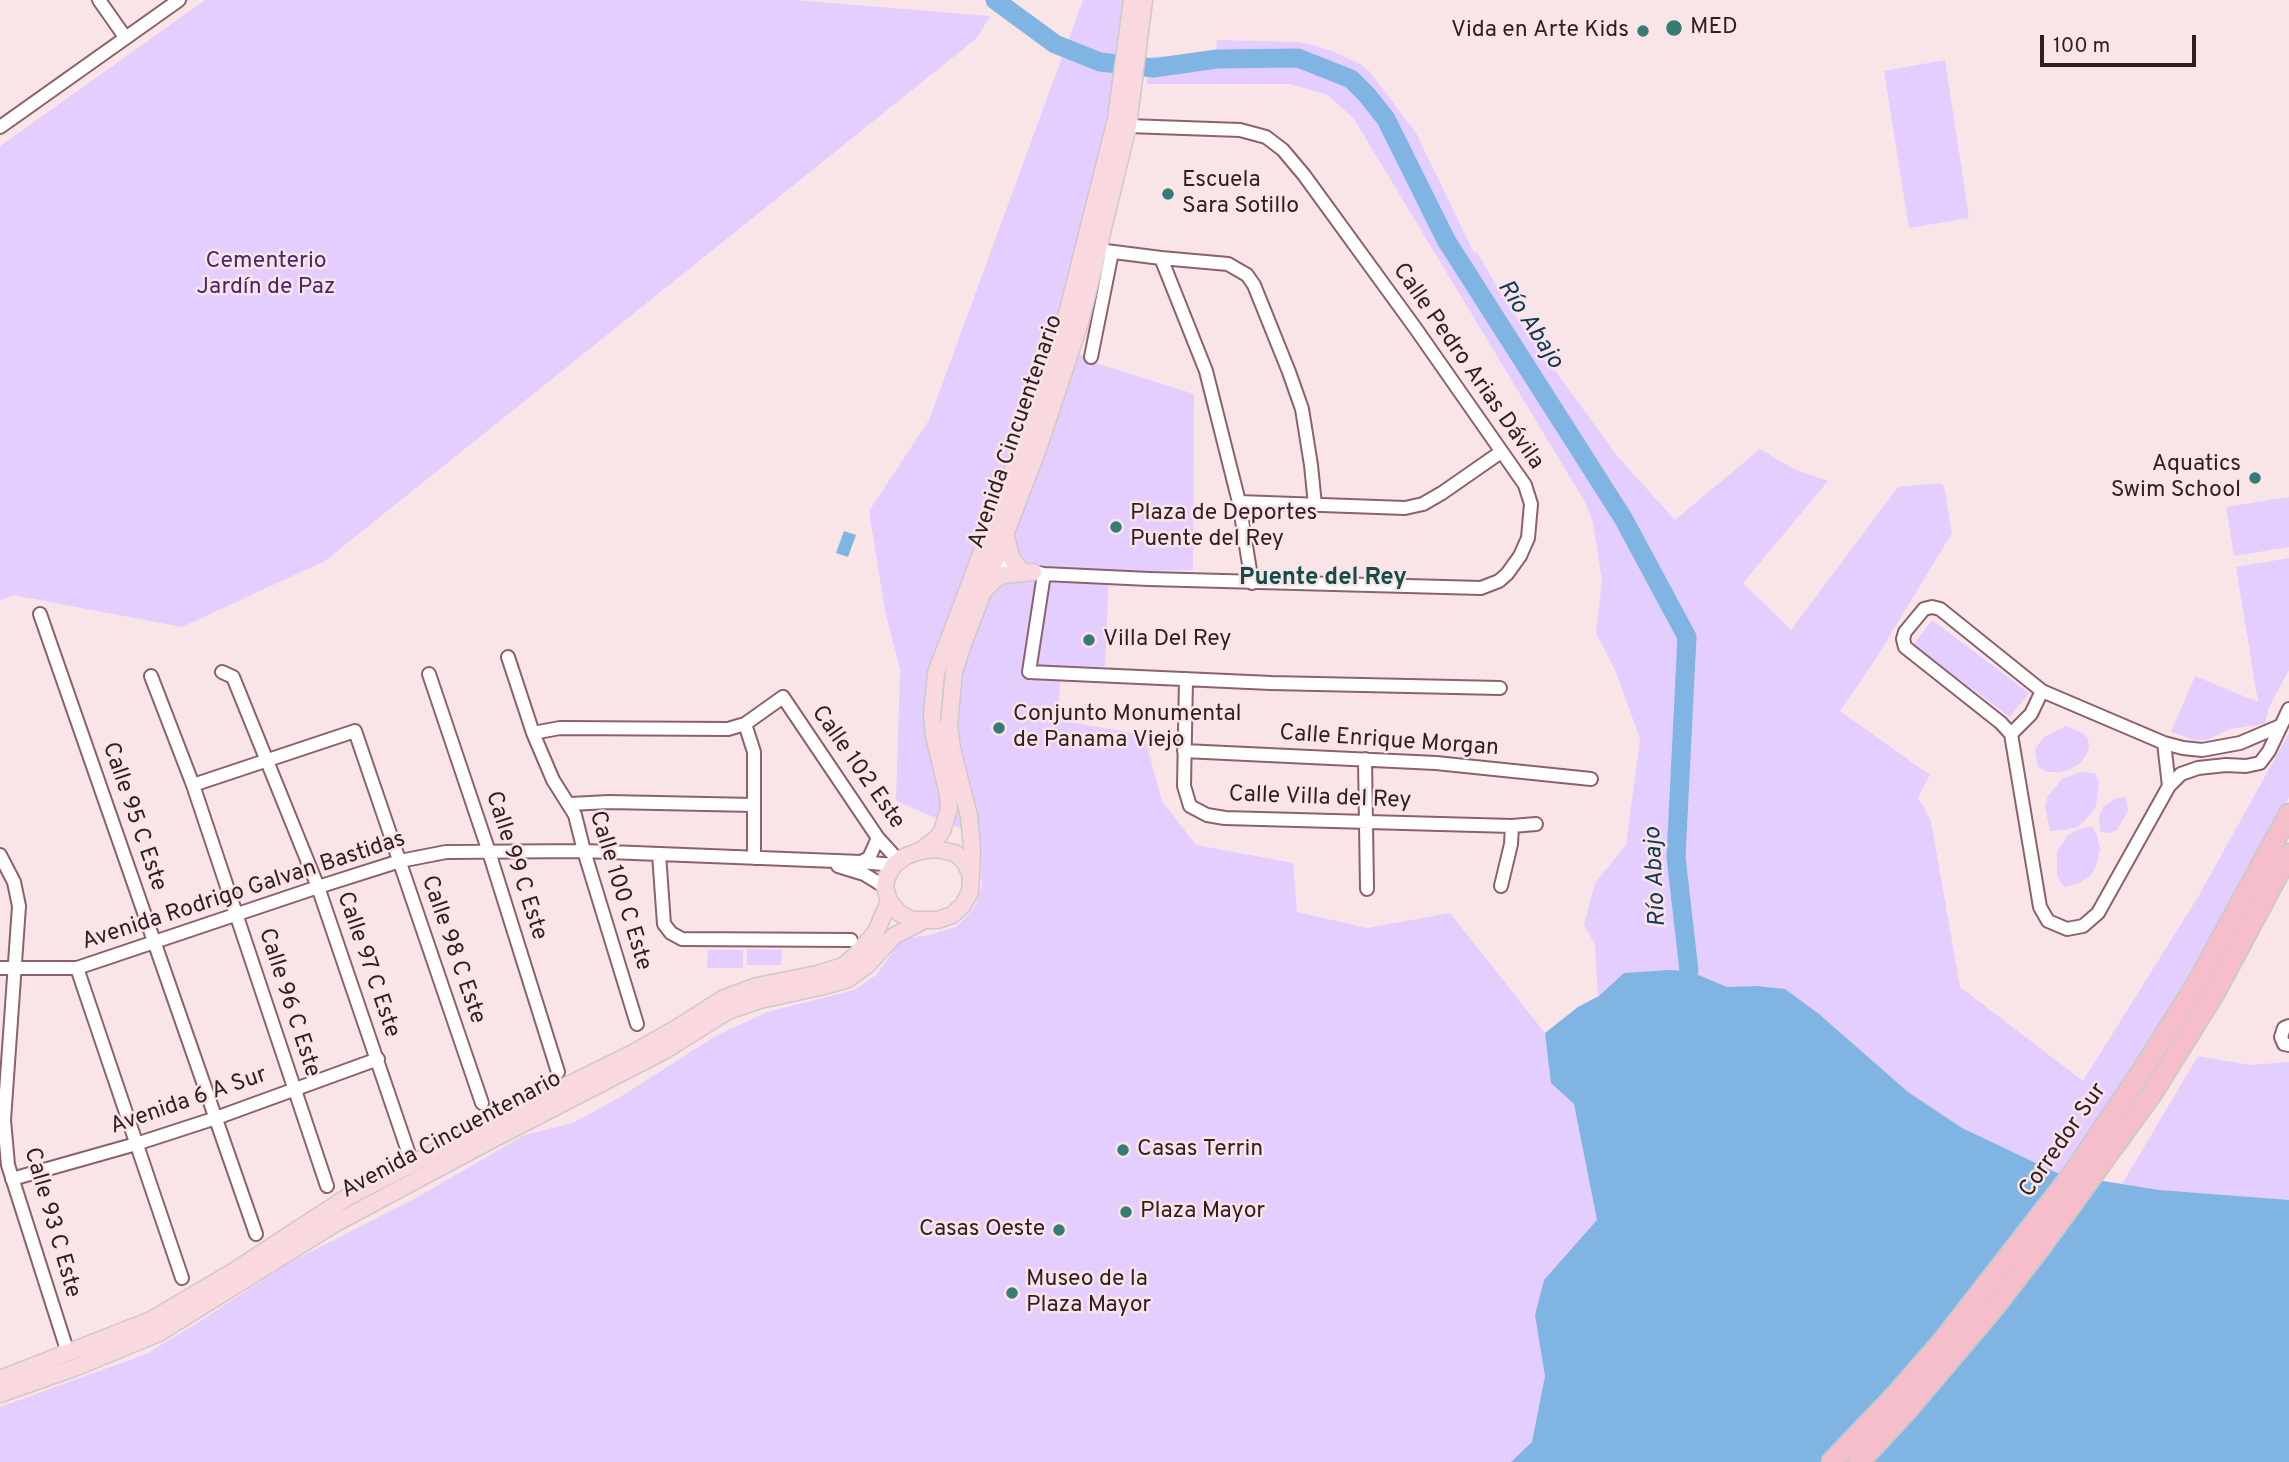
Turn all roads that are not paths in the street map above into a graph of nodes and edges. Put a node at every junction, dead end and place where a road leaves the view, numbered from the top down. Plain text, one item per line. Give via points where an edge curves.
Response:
1 (99, 0) edge
2 (179, 0) edge
3 (1132, 0) edge
4 (1144, 0) edge
5 (125, 37) junction
6 (1132, 57) junction
7 (1128, 88) junction
8 (1128, 126) junction
9 (0, 127) edge
10 (1105, 251) junction
11 (1161, 258) junction
12 (1091, 357) dead end
13 (1501, 452) junction
14 (1239, 502) junction
15 (1315, 505) junction
16 (1005, 534) junction
17 (994, 565) junction
18 (1032, 572) junction
19 (1252, 583) junction
20 (985, 591) junction
21 (40, 614) dead end
22 (508, 657) dead end
23 (222, 673) dead end
24 (429, 674) dead end
25 (151, 676) dead end
26 (1186, 679) junction
27 (1500, 688) dead end
28 (2042, 691) junction
29 (932, 692) junction
30 (2289, 709) edge
31 (745, 724) junction
32 (2280, 726) junction
33 (533, 733) junction
34 (2011, 734) junction
35 (2164, 743) junction
36 (1184, 751) junction
37 (1365, 759) junction
38 (268, 761) junction
39 (1591, 779) dead end
40 (193, 785) junction
41 (2169, 786) junction
42 (570, 804) junction
43 (754, 805) junction
44 (2289, 814) edge
45 (1366, 821) junction
46 (1536, 824) dead end
47 (1512, 826) junction
48 (878, 838) junction
49 (919, 850) junction
50 (584, 851) junction
51 (489, 852) junction
52 (659, 854) junction
53 (2289, 854) edge
54 (0, 855) edge
55 (754, 858) junction
56 (400, 861) junction
57 (821, 861) junction
58 (861, 862) junction
59 (896, 863) junction
60 (2289, 865) edge
61 (971, 876) junction
62 (1501, 886) dead end
63 (318, 887) junction
64 (1367, 889) dead end
65 (2270, 889) junction
66 (887, 894) junction
67 (236, 914) junction
68 (921, 922) junction
69 (851, 940) dead end
70 (155, 942) junction
71 (0, 968) edge
72 (77, 968) junction
73 (15, 969) junction
74 (637, 1024) dead end
75 (2289, 1026) edge
76 (2289, 1045) edge
77 (378, 1059) junction
78 (558, 1072) dead end
79 (294, 1089) junction
80 (482, 1103) dead end
81 (216, 1118) junction
82 (136, 1144) junction
83 (412, 1163) junction
84 (4, 1166) edge
85 (12, 1180) junction
86 (327, 1186) dead end
87 (256, 1234) dead end
88 (182, 1278) dead end
89 (68, 1353) junction
90 (0, 1379) edge
91 (0, 1394) edge
92 (1832, 1462) edge
93 (1859, 1462) edge

1 - 5 street
2 - 5 street
3 - 6 main road, Avenida Cincuentenario
4 - 6 main road, Avenida Cincuentenario
5 - 9 street
6 - 7 main road, Avenida Cincuentenario
7 - 8 main road, Avenida Cincuentenario
7 - 29 main road, Avenida Cincuentenario via 1062,334 940,656
8 - 10 main road, Avenida Cincuentenario
8 - 13 street, Calle Pedro Arias Dávila via 1240,130 1266,137 1283,150
10 - 11 street
10 - 12 street
10 - 16 main road, Avenida Cincuentenario
11 - 14 street via 1206,370
11 - 15 street via 1228,264 1254,285 1302,410
13 - 15 street via 1423,504 1391,509
13 - 19 street, Calle Pedro Arias Dávila via 1525,485 1531,505 1528,538 1499,581 1481,588
14 - 15 street
14 - 19 street
16 - 17 main road, Avenida Cincuentenario
16 - 18 main road via 1012,559
17 - 18 street, Calle Pedro Arias Dávila
17 - 20 main road, Avenida Cincuentenario
17 - 29 main road via 977,580
18 - 19 street, Calle Pedro Arias Dávila
18 - 20 main road via 1003,575
18 - 26 street via 1029,672
20 - 61 main road, Avenida Cincuentenario via 954,672 949,713 951,749 969,816
21 - 70 street, Calle 95 C Este
22 - 33 street, Calle 100 C Este
23 - 38 street, Calle 97 C Este via 233,677
24 - 51 street, Calle 99 C Este
25 - 40 street, Calle 96 C Este
26 - 27 street
26 - 36 street, Calle Villa del Rey
28 - 34 street via 2031,714
28 - 34 street via 1940,609 1924,609 1905,632 1905,647
28 - 35 street
29 - 49 main road, Avenida Cincuentenario via 934,736 949,809 937,838
30 - 32 street
31 - 33 street via 728,729 560,728
31 - 43 street via 754,752
31 - 48 street, Calle 102 Este via 783,697
32 - 35 street via 2240,743 2202,750
32 - 41 street via 2260,763 2198,768 2181,774
33 - 42 street, Calle 100 C Este via 553,780
34 - 41 street via 2040,907 2048,921 2067,929 2083,926 2098,913
35 - 41 street
36 - 37 street, Calle Enrique Morgan
36 - 45 street, Calle Villa del Rey via 1184,786 1191,806 1207,815
37 - 39 street, Calle Enrique Morgan
37 - 45 street
38 - 40 street
38 - 56 street, Calle 98 C Este via 355,731
38 - 63 street, Calle 97 C Este
40 - 67 street, Calle 96 C Este
42 - 43 street
42 - 50 street, Calle 100 C Este
43 - 55 street
44 - 92 highway, Corredor Sur via 2195,987 2109,1120 1943,1341
45 - 47 street, Calle Villa del Rey
45 - 64 street
46 - 47 street, Calle Villa del Rey
47 - 62 street
48 - 58 street via 869,858
48 - 59 street, Calle 102 Este
49 - 59 main road
49 - 61 main road via 955,853
50 - 51 street, Avenida Rodrigo Galvan Bastidas
50 - 52 street, Avenida Rodrigo Galvan Bastidas
50 - 74 street, Calle 100 C Este
51 - 56 street, Avenida Rodrigo Galvan Bastidas via 446,852
51 - 78 street, Calle 99 C Este
52 - 55 street, Avenida Rodrigo Galvan Bastidas
52 - 69 street via 664,924 682,939
53 - 65 highway, Corredor Sur
54 - 73 street, Calle 93 C Este via 19,906
55 - 57 street, Avenida Rodrigo Galvan Bastidas
56 - 63 street, Avenida Rodrigo Galvan Bastidas
56 - 80 street, Calle 98 C Este
57 - 58 street, Avenida Rodrigo Galvan Bastidas
57 - 66 street, Avenida Rodrigo Galvan Bastidas via 875,879
58 - 59 street, Avenida Rodrigo Galvan Bastidas
59 - 66 main road via 887,877
60 - 65 highway
61 - 68 main road via 963,905 944,918
63 - 67 street, Avenida Rodrigo Galvan Bastidas
63 - 77 street, Calle 97 C Este
65 - 93 highway, Corredor Sur via 2214,994 2153,1092 2042,1245
66 - 68 main road via 905,917
66 - 83 main road, Avenida Cincuentenario via 876,932 843,966 724,998 631,1054
67 - 70 street, Avenida Rodrigo Galvan Bastidas
67 - 79 street, Calle 96 C Este
68 - 91 main road, Avenida Cincuentenario via 894,936 866,967 848,979 728,1011 664,1051 336,1223 159,1334
70 - 72 street, Avenida Rodrigo Galvan Bastidas
70 - 81 street, Calle 95 C Este
71 - 73 street, Avenida Rodrigo Galvan Bastidas
72 - 73 street, Avenida Rodrigo Galvan Bastidas
72 - 82 street
73 - 84 street, Calle 93 C Este
75 - 76 street via 2281,1037
77 - 79 street, Avenida 6 A Sur
77 - 83 street, Calle 97 C Este
79 - 81 street, Avenida 6 A Sur
79 - 86 street, Calle 96 C Este
81 - 82 street, Avenida 6 A Sur
81 - 87 street, Calle 95 C Este
82 - 85 street, Avenida 6 A Sur
82 - 88 street
83 - 89 main road, Avenida Cincuentenario via 346,1198 151,1320
84 - 85 street, Calle 93 C Este
85 - 89 street, Calle 93 C Este
89 - 90 main road, Avenida Cincuentenario

